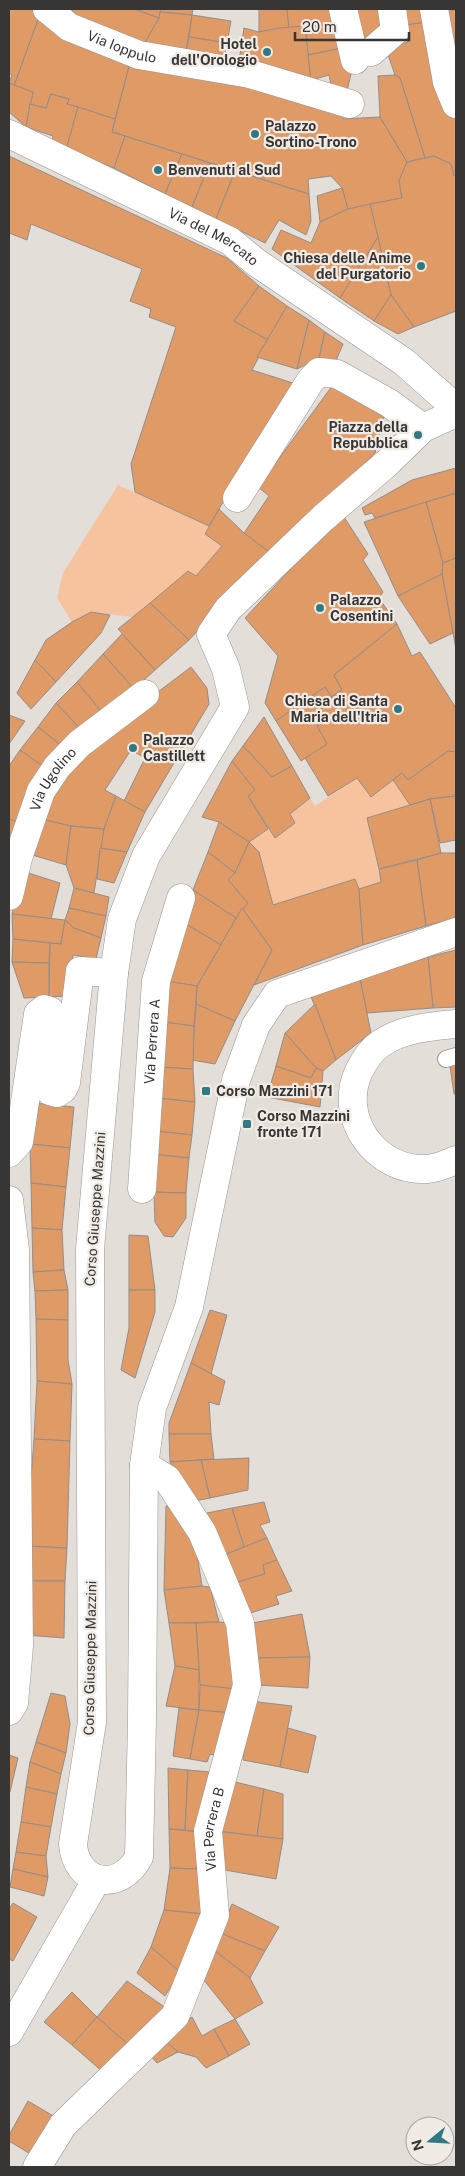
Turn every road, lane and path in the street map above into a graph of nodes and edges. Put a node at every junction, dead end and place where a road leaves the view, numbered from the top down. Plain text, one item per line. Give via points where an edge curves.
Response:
1 (47, 9) edge
2 (343, 9) edge
3 (392, 9) edge
4 (434, 9) edge
5 (350, 104) dead end
6 (456, 104) edge
7 (13, 132) edge
8 (456, 408) edge
9 (456, 413) edge
10 (423, 428) junction
11 (237, 498) dead end
12 (145, 694) dead end
13 (9, 896) edge
14 (182, 898) dead end
15 (456, 932) edge
16 (114, 973) junction
17 (456, 1024) edge
18 (9, 1154) edge
19 (456, 1160) edge
20 (142, 1189) dead end
21 (9, 1200) edge
22 (144, 1465) junction
23 (9, 1711) edge
24 (97, 1879) junction
25 (9, 2032) edge
26 (37, 2167) edge

1 - 5 street, Via Ioppulo via 68,27 139,55 250,74
2 - 3 street via 363,56 395,31
4 - 6 street
7 - 8 street, Via del Mercato via 230,241 404,362
9 - 10 street
10 - 11 street via 336,374 320,372 311,380
10 - 16 street, Corso Giuseppe Mazzini via 228,608 211,634 226,669 236,707 146,856 122,919
12 - 13 street, Via Ugolino via 79,744 57,767 41,791
14 - 20 street, Via Perrera A via 156,981
15 - 22 street via 277,994 256,1025 236,1080 189,1307 152,1408
16 - 18 street via 80,971 66,1083 64,1089 57,1093 50,1091 44,1082 52,1016 44,1009 38,1014 19,1142
16 - 24 street, Corso Giuseppe Mazzini via 90,1249 92,1722 73,1844 78,1864
17 - 19 street via 395,1035 378,1045 363,1061 352,1098 354,1118 365,1140 394,1163 427,1169
21 - 23 street via 15,1250 19,1646 14,1703
22 - 24 street via 139,1857 129,1872 121,1877
22 - 26 street, Via Perrera B via 167,1479 202,1532 240,1623 247,1685 208,1831 215,1915 174,2016 63,2125
24 - 25 street

